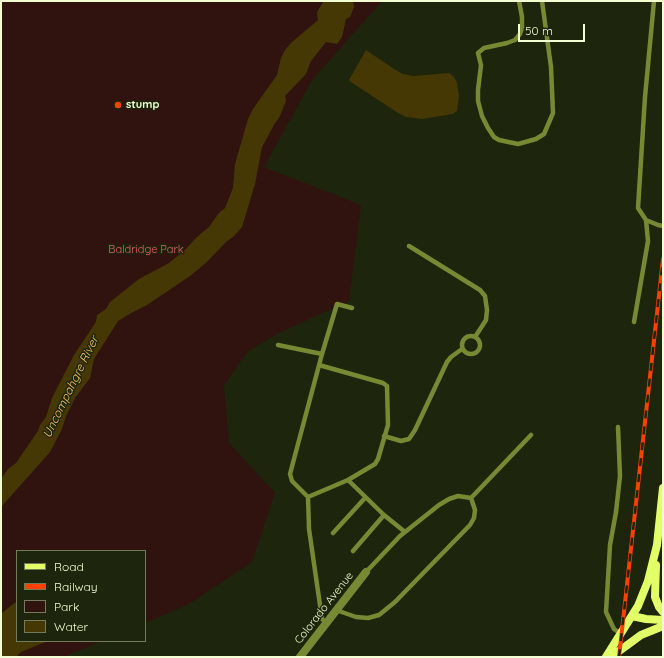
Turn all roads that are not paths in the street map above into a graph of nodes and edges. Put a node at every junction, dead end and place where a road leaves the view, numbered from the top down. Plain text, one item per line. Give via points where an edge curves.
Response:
1 (519, 1) edge
2 (542, 1) edge
3 (654, 1) edge
4 (646, 220) junction
5 (663, 226) edge
6 (409, 246) dead end
7 (352, 308) dead end
8 (634, 322) dead end
9 (476, 337) junction
10 (278, 345) dead end
11 (462, 349) junction
12 (322, 354) junction
13 (319, 365) junction
14 (618, 427) dead end
15 (531, 435) dead end
16 (384, 436) junction
17 (348, 480) junction
18 (663, 488) edge
19 (308, 497) junction
20 (365, 498) junction
21 (471, 498) junction
22 (384, 515) junction
23 (405, 532) junction
24 (332, 533) dead end
25 (657, 545) junction
26 (353, 551) dead end
27 (366, 572) joint
28 (336, 610) junction
29 (663, 612) edge
30 (632, 616) junction
31 (663, 620) edge
32 (326, 623) junction
33 (663, 626) edge
34 (621, 634) junction
35 (300, 657) edge
36 (606, 657) edge
37 (611, 657) edge

1 - 2 lane via 522,17 520,34 515,40 484,48 478,53 481,64 478,101 482,116 494,137 518,144 544,134 552,113 551,67
3 - 4 lane via 638,208
4 - 5 lane
4 - 8 lane via 648,241
6 - 9 lane via 480,290 485,296 486,320
7 - 12 lane via 337,304
9 - 11 lane via 464,338
9 - 11 lane via 480,345 476,353 466,353
10 - 12 lane
11 - 16 lane via 447,362 410,439 401,441
12 - 13 lane
13 - 16 lane via 388,386 388,425
13 - 19 lane via 290,474 292,481
14 - 34 lane via 620,476 610,545 606,612 614,629
15 - 21 lane
16 - 17 lane via 378,460
17 - 19 lane
17 - 20 lane
18 - 25 street
19 - 32 lane via 309,529 322,619
20 - 22 lane
20 - 24 lane
21 - 23 lane via 458,496 449,499
21 - 28 lane via 475,510 470,525 395,602 378,615 368,618
22 - 23 lane
22 - 26 lane
23 - 27 lane
25 - 29 street via 655,597
25 - 30 street via 648,581
27 - 28 street, Colorado Avenue
28 - 32 street, Colorado Avenue
30 - 31 street
30 - 34 street
32 - 35 street, Colorado Avenue
33 - 37 street via 641,634
34 - 36 street

